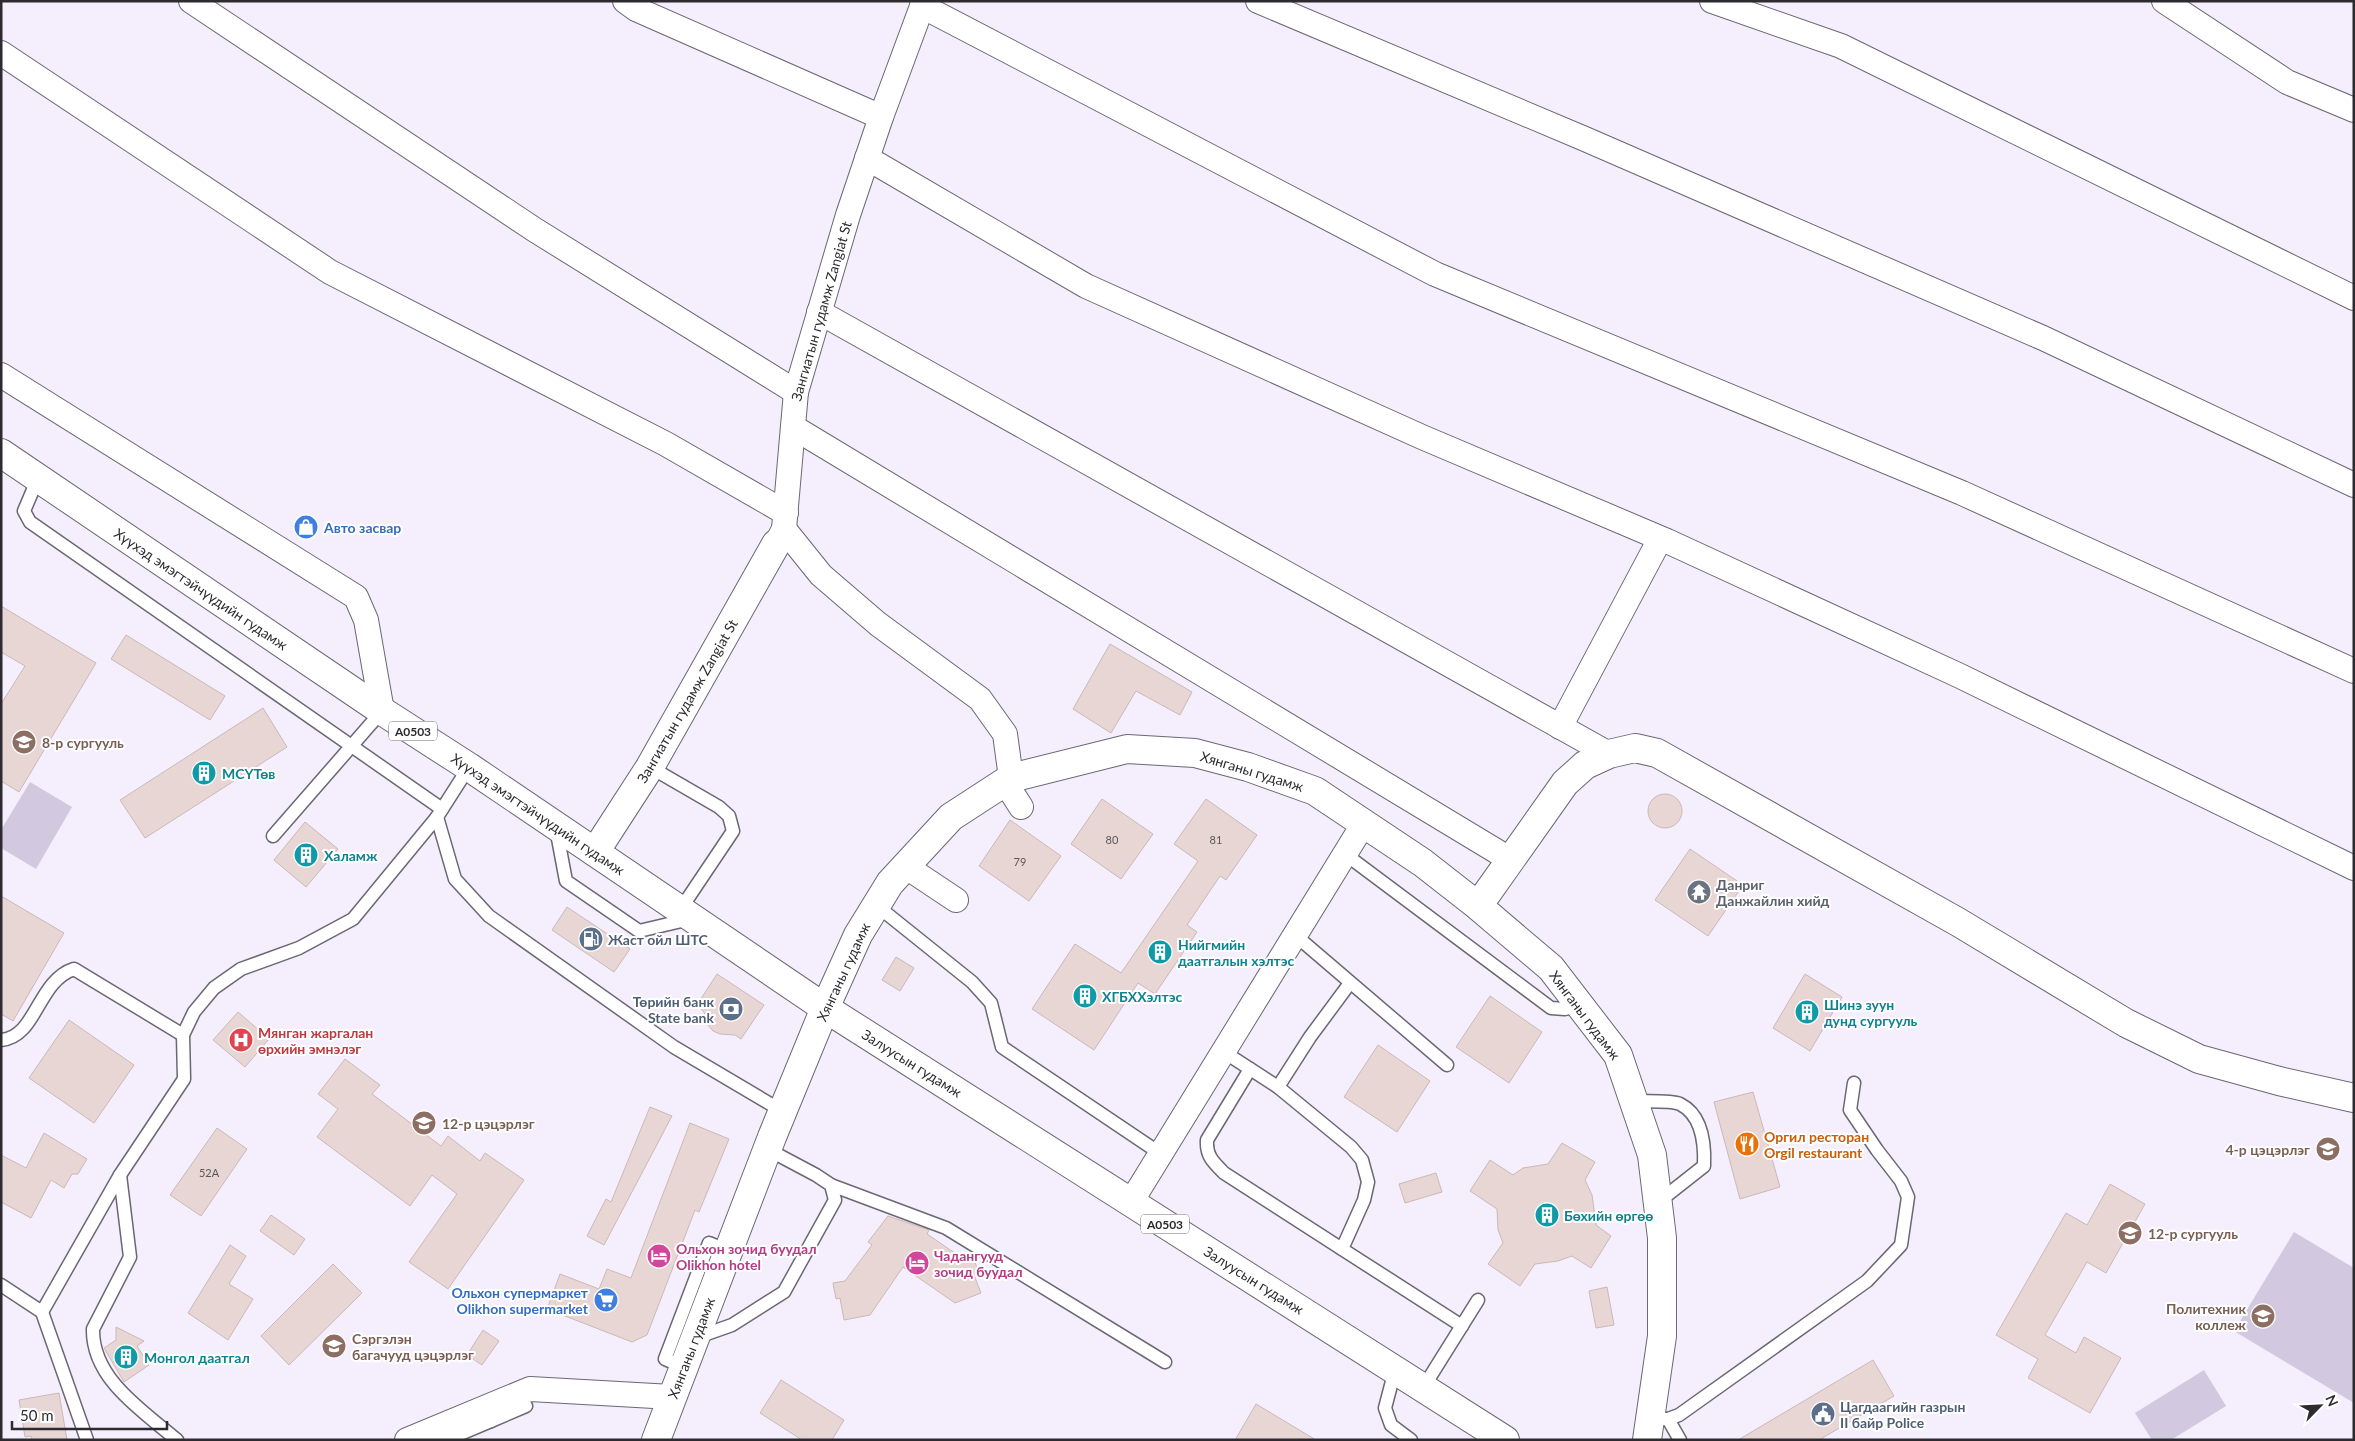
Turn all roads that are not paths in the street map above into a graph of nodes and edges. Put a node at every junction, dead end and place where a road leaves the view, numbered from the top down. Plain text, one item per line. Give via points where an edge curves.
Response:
1 (192, 1) edge
2 (625, 1) edge
3 (1258, 1) edge
4 (1712, 1) edge
5 (2164, 1) edge
6 (923, 4) edge
7 (1, 53) edge
8 (2354, 110) edge
9 (881, 117) junction
10 (867, 158) junction
11 (2354, 298) edge
12 (820, 312) junction
13 (1, 375) edge
14 (796, 392) junction
15 (793, 428) junction
16 (1, 453) edge
17 (38, 478) junction
18 (2354, 485) edge
19 (782, 528) junction
20 (1660, 539) junction
21 (2354, 671) edge
22 (382, 711) junction
23 (1560, 726) junction
24 (352, 745) junction
25 (1609, 754) junction
26 (469, 767) junction
27 (650, 767) junction
28 (1008, 780) junction
29 (1021, 807) dead end
30 (439, 813) junction
31 (1364, 823) junction
32 (556, 827) junction
33 (273, 836) dead end
34 (595, 852) junction
35 (1345, 854) junction
36 (1510, 860) junction
37 (905, 866) junction
38 (2354, 868) edge
39 (956, 900) dead end
40 (876, 904) junction
41 (1478, 906) junction
42 (686, 914) junction
43 (1295, 935) junction
44 (1350, 983) junction
45 (1579, 1004) junction
46 (825, 1008) junction
47 (183, 1035) junction
48 (1, 1040) edge
49 (1224, 1052) junction
50 (1447, 1065) dead end
51 (1250, 1069) junction
52 (1854, 1083) dead end
53 (1278, 1087) junction
54 (2354, 1098) edge
55 (1634, 1101) junction
56 (782, 1111) junction
57 (767, 1149) junction
58 (1161, 1154) junction
59 (120, 1175) junction
60 (831, 1186) junction
61 (1131, 1202) junction
62 (1657, 1203) junction
63 (1342, 1249) junction
64 (728, 1251) junction
65 (1, 1285) edge
66 (1478, 1300) dead end
67 (42, 1312) junction
68 (1462, 1326) junction
69 (695, 1338) junction
70 (1165, 1362) dead end
71 (684, 1367) junction
72 (1395, 1370) junction
73 (1423, 1388) junction
74 (672, 1398) junction
75 (526, 1406) dead end
76 (488, 1414) junction
77 (1655, 1426) edge
78 (88, 1440) edge
79 (177, 1440) edge
80 (407, 1440) edge
81 (446, 1440) edge
82 (656, 1440) edge
83 (1411, 1440) edge
84 (1505, 1440) edge
85 (1680, 1440) edge

1 - 14 street via 534,230
2 - 9 street
3 - 18 street via 2043,338
4 - 11 street via 1841,46
5 - 8 street via 2287,82
6 - 9 street, Зангиатын гудамж Zangiat St
6 - 21 street via 1435,274 1962,493
7 - 19 street via 330,272 666,444
9 - 10 street, Зангиатын гудамж Zangiat St
10 - 12 street, Зангиатын гудамж Zangiat St
10 - 20 street via 1086,286 1422,437
12 - 14 street, Зангиатын гудамж Zangiat St
12 - 23 street
13 - 22 street via 356,597 366,620
14 - 15 street, Зангиатын гудамж Zangiat St
15 - 19 street, Зангиатын гудамж Zangiat St
15 - 36 street
16 - 17 main road, Хүүхэд эмэгтэйчүүдийн гудамж / A0503
17 - 22 main road, Хүүхэд эмэгтэйчүүдийн гудамж / A0503
17 - 24 lane via 24,511 30,522
19 - 27 main road, Зангиатын гудамж Zangiat St
19 - 28 street via 821,576 878,624 980,699 1005,734
20 - 23 street
20 - 38 street via 1958,674
22 - 24 lane
22 - 26 main road, Хүүхэд эмэгтэйчүүдийн гудамж / A0503
23 - 25 street
24 - 30 lane
24 - 33 lane
25 - 36 main road via 1586,765 1565,783
25 - 54 main road via 1634,748 1657,753 1958,922 2126,1023 2199,1058
26 - 30 lane
26 - 32 main road, Хүүхэд эмэгтэйчүүдийн гудамж / A0503
27 - 34 main road, Зангиатын гудамж Zangiat St
27 - 42 lane via 719,807 729,816 733,831
28 - 29 street
28 - 31 main road, Хянганы гудамж via 1127,749 1195,753 1248,767 1315,791
28 - 37 main road, Хянганы гудамж via 951,817
30 - 47 lane via 353,919 299,948 241,969 214,988 194,1012
30 - 56 lane via 455,879 489,916 674,1047
31 - 35 street
31 - 41 main road, Хянганы гудамж
32 - 34 main road, Хүүхэд эмэгтэйчүүдийн гудамж / A0503
32 - 42 lane via 566,881 639,931
34 - 42 main road, Хүүхэд эмэгтэйчүүдийн гудамж / A0503
35 - 43 street
35 - 45 lane via 1551,1008 1565,1009
36 - 41 main road
37 - 39 street
37 - 40 main road, Хянганы гудамж
40 - 46 main road, Хянганы гудамж via 858,935
40 - 58 lane via 972,982 991,1003 1002,1047
41 - 45 main road, Хянганы гудамж via 1551,968
42 - 46 main road, Хүүхэд эмэгтэйчүүдийн гудамж / A0503
43 - 44 lane
43 - 49 street
44 - 50 lane
44 - 53 lane
45 - 55 main road, Хянганы гудамж via 1618,1055
46 - 56 main road, Хянганы гудамж
46 - 61 main road, Залуусын гудамж / A0503
47 - 48 lane via 74,969 51,984 24,1030 10,1039
47 - 59 lane via 184,1079
49 - 51 lane
49 - 58 street
51 - 53 lane
51 - 63 lane via 1207,1140 1206,1149 1211,1160 1224,1173
52 - 77 lane via 1850,1110 1901,1181 1908,1197 1901,1245 1866,1281 1679,1415
53 - 63 lane via 1352,1147 1362,1160 1368,1182 1364,1200
55 - 62 main road, Хянганы гудамж via 1652,1155
55 - 62 lane via 1679,1104 1694,1114 1704,1146 1704,1166
56 - 57 main road, Хянганы гудамж
57 - 60 lane
57 - 64 main road, Хянганы гудамж
58 - 61 street
59 - 67 lane
59 - 79 lane via 130,1257 93,1329 93,1341 99,1360 121,1392
60 - 69 lane via 835,1200 784,1292 732,1325
60 - 70 lane via 946,1228
61 - 72 main road, Залуусын гудамж / A0503
62 - 77 main road, Хянганы гудамж via 1662,1238 1662,1336
63 - 68 lane
64 - 69 main road, Хянганы гудамж
64 - 71 lane via 709,1243 665,1359
65 - 67 lane
66 - 68 lane
67 - 78 lane
68 - 73 lane
69 - 71 main road, Хянганы гудамж
71 - 74 main road, Хянганы гудамж
72 - 73 main road, Залуусын гудамж / A0503
72 - 83 lane via 1385,1408 1391,1425
73 - 84 main road, Залуусын гудамж / A0503
74 - 76 street via 530,1389
74 - 82 main road, Хянганы гудамж
75 - 76 lane
76 - 80 street
76 - 81 lane
77 - 85 lane

